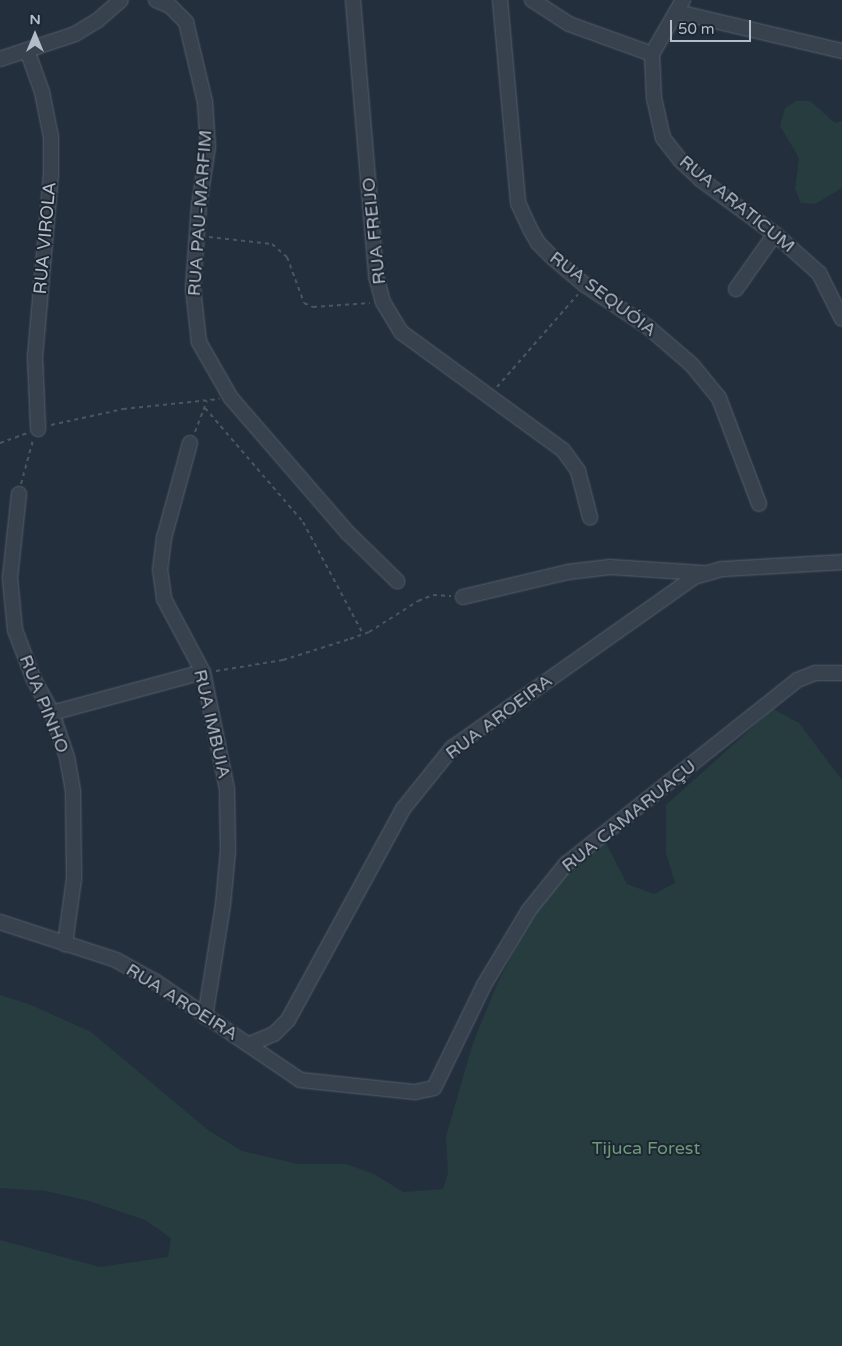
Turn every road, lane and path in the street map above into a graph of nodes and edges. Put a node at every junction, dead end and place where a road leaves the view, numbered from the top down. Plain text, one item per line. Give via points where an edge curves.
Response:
1 (120, 0) edge
2 (156, 0) edge
3 (180, 0) edge
4 (352, 0) edge
5 (500, 0) edge
6 (532, 0) edge
7 (680, 6) edge
8 (183, 15) junction
9 (27, 50) junction
10 (842, 51) edge
11 (652, 54) junction
12 (0, 59) edge
13 (775, 234) junction
14 (196, 236) junction
15 (585, 284) junction
16 (736, 289) dead end
17 (383, 302) junction
18 (842, 319) edge
19 (489, 396) junction
20 (231, 398) junction
21 (208, 400) junction
22 (205, 408) junction
23 (38, 429) junction
24 (0, 443) edge
25 (190, 443) joint
26 (19, 494) joint
27 (760, 504) dead end
28 (590, 517) dead end
29 (842, 562) edge
30 (704, 573) junction
31 (398, 581) dead end
32 (463, 597) joint
33 (363, 634) junction
34 (203, 672) junction
35 (842, 673) edge
36 (52, 713) junction
37 (0, 922) edge
38 (65, 944) junction
39 (205, 1016) junction
40 (250, 1044) junction
41 (441, 1072) joint

1 - 9 street via 98,20 75,34
2 - 8 street
3 - 8 street, RUA PAU-MARFIM
4 - 17 street, RUA FREIJO via 376,276
5 - 15 street, RUA SEQUÓIA via 518,203 538,243
6 - 11 street via 575,26
7 - 10 street
7 - 11 street
8 - 14 street, RUA PAU-MARFIM via 192,35 205,102 208,148
9 - 12 street
9 - 23 street, RUA VIROLA via 44,99 51,137 51,174 35,356
11 - 13 street, RUA ARATICUM via 654,98 664,138 681,162 700,179
13 - 16 street
13 - 18 street, RUA ARATICUM via 819,273
14 - 17 path via 272,244 287,257 304,303 313,307
14 - 20 street, RUA PAU-MARFIM via 194,300 197,336 206,358
15 - 19 path
15 - 27 street, RUA SEQUÓIA via 648,326 692,366 719,398
17 - 19 street, RUA FREIJO via 401,332
19 - 28 street, RUA FREIJO via 571,458 584,485
20 - 21 path
20 - 31 street, RUA PAU-MARFIM via 348,533
21 - 22 path
21 - 23 path via 123,408
22 - 25 path
22 - 33 path via 303,522
23 - 24 path
23 - 26 path via 25,461
25 - 34 street, RUA IMBUIA via 164,538 160,569 164,599
26 - 36 street, RUA PINHO via 10,578 12,610 25,658
29 - 30 street, RUA AROEIRA via 722,569
30 - 32 street via 610,567 568,572
30 - 40 street, RUA AROEIRA via 452,748 403,809 288,1020 274,1034
32 - 33 path via 433,595
33 - 34 path via 283,660 236,670
34 - 36 street
34 - 39 street, RUA IMBUIA via 226,789 228,851 223,905
35 - 41 street, RUA CAMARUAÇU via 815,673 797,680 566,864 529,910 489,976
36 - 38 street, RUA PINHO via 67,757 76,827 74,879
37 - 38 street, RUA AROEIRA
38 - 39 street, RUA AROEIRA via 116,960 156,982
39 - 40 street, RUA AROEIRA
40 - 41 street, RUA AROEIRA via 300,1080 415,1092 434,1088

